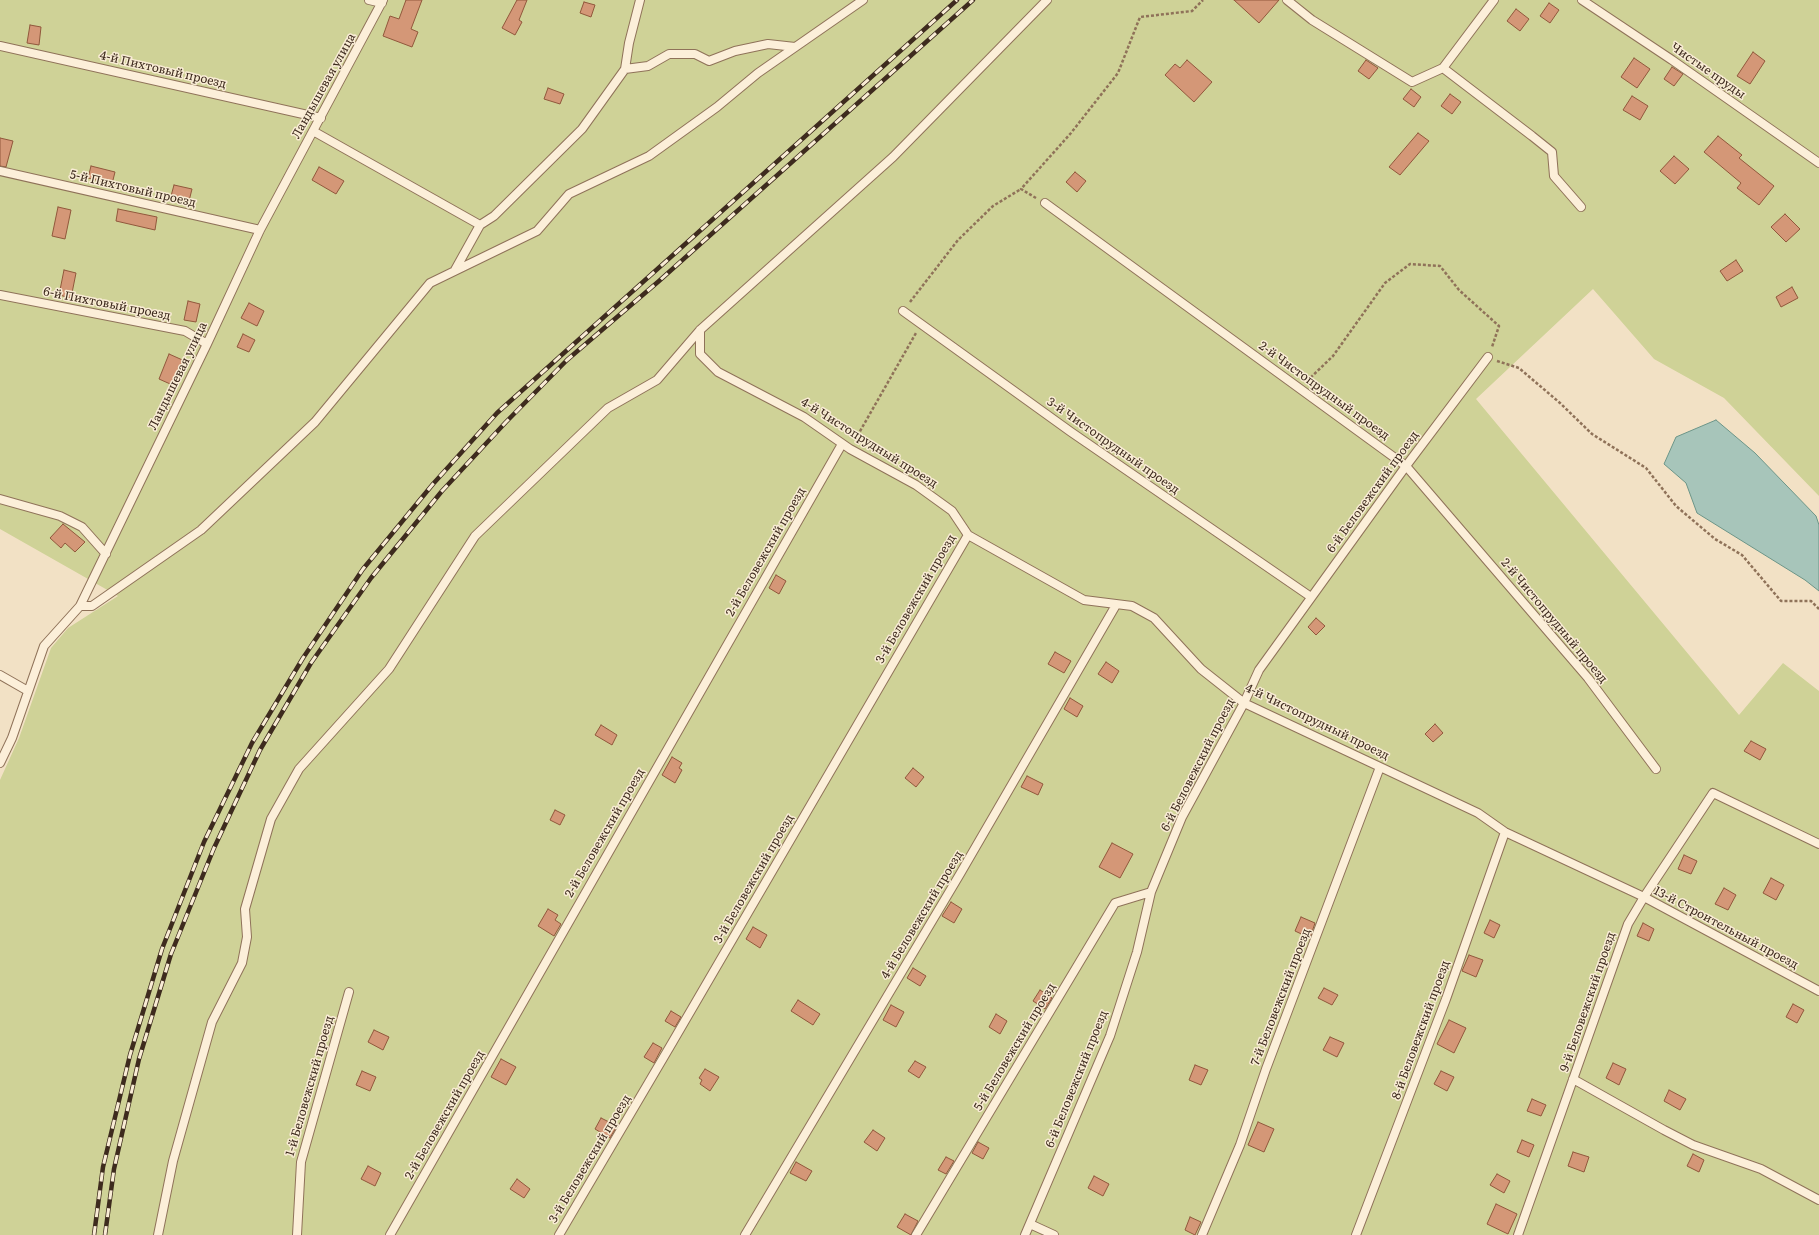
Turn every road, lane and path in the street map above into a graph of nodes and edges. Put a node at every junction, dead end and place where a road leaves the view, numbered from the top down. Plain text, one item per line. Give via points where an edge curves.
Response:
1 (369, 0) edge
2 (640, 0) edge
3 (863, 0) edge
4 (1047, 0) edge
5 (1203, 0) edge
6 (1287, 0) edge
7 (1494, 0) edge
8 (1582, 0) edge
9 (383, 2) edge
10 (0, 46) edge
11 (795, 47) junction
12 (1443, 68) junction
13 (625, 69) junction
14 (321, 118) junction
15 (313, 131) junction
16 (1819, 163) edge
17 (0, 171) edge
18 (1021, 189) junction
19 (1045, 203) joint
20 (1581, 207) dead end
21 (480, 225) junction
22 (260, 230) junction
23 (455, 270) junction
24 (0, 295) edge
25 (903, 311) joint
26 (922, 324) junction
27 (700, 330) junction
28 (207, 344) junction
29 (1488, 357) junction
30 (1299, 388) junction
31 (842, 444) junction
32 (850, 449) junction
33 (1406, 466) junction
34 (0, 499) edge
35 (968, 535) junction
36 (106, 554) junction
37 (1311, 597) junction
38 (1116, 605) junction
39 (80, 606) junction
40 (1819, 609) edge
41 (0, 675) edge
42 (28, 691) junction
43 (1244, 703) junction
44 (0, 763) edge
45 (1380, 767) junction
46 (1656, 769) dead end
47 (1505, 832) junction
48 (1819, 844) edge
49 (1151, 892) junction
50 (1644, 897) junction
51 (1819, 991) edge
52 (349, 992) dead end
53 (1573, 1079) junction
54 (1819, 1200) edge
55 (1030, 1224) junction
56 (158, 1235) edge
57 (298, 1235) edge
58 (390, 1235) edge
59 (559, 1235) edge
60 (745, 1235) edge
61 (916, 1235) edge
62 (1025, 1235) edge
63 (1054, 1235) edge
64 (1202, 1235) edge
65 (1356, 1235) edge
66 (1518, 1235) edge

1 - 9 lane
2 - 13 lane
3 - 11 lane
4 - 27 lane via 893,157
5 - 18 path via 1192,11 1140,17 1118,73 1071,133
6 - 12 lane via 1312,20 1412,82
7 - 12 lane
8 - 16 lane, Чистые пруды
9 - 14 lane, Ландышевая улица
10 - 14 lane, 4-й Пихтовый проезд
11 - 13 lane via 768,44 736,51 709,61 695,54 669,54 648,66
11 - 23 lane via 649,156 569,194 537,231
12 - 20 lane via 1552,152 1554,176
13 - 21 lane via 582,129 494,216
14 - 15 lane, Ландышевая улица
15 - 21 lane
15 - 22 lane, Ландышевая улица
17 - 22 lane, 5-й Пихтовый проезд
18 - 19 path
18 - 25 path via 993,206 958,240
19 - 30 lane, 2-й Чистопрудный проезд
21 - 23 lane
22 - 28 lane, Ландышевая улица
23 - 39 lane via 430,283 315,422 201,530 92,606
24 - 28 lane, 6-й Пихтовый проезд via 186,331
25 - 26 lane, 3-й Чистопрудный проезд
26 - 32 path
26 - 37 lane, 3-й Чистопрудный проезд via 1078,436
27 - 31 lane, 4-й Чистопрудный проезд via 700,354 718,372 804,417
27 - 56 lane via 657,380 608,408 476,536 390,669 299,769 271,819 245,909 247,937 242,963 212,1022 173,1161
28 - 36 lane, Ландышевая улица
29 - 30 path via 1499,326 1459,290 1440,266 1410,264 1385,283 1333,356
29 - 33 lane, 6-й Беловежский проезд
29 - 40 path via 1519,368 1592,434 1646,468 1676,506 1715,539 1742,555 1781,601 1811,601
30 - 33 lane, 2-й Чистопрудный проезд
31 - 32 lane, 4-й Чистопрудный проезд
31 - 58 lane, 2-й Беловежский проезд
32 - 35 lane, 4-й Чистопрудный проезд via 916,484 952,511
33 - 37 lane, 6-й Беловежский проезд
33 - 46 lane, 2-й Чистопрудный проезд via 1588,678
34 - 36 lane via 60,516 82,527
35 - 38 lane, 4-й Чистопрудный проезд via 1084,600
35 - 59 lane, 3-й Беловежский проезд
36 - 39 lane, Ландышевая улица
37 - 43 lane, 6-й Беловежский проезд via 1259,670
38 - 43 lane, 4-й Чистопрудный проезд via 1132,606 1154,618 1201,669
38 - 60 lane, 4-й Беловежский проезд via 956,881
39 - 42 lane, Ландышевая улица via 44,646
41 - 42 lane
42 - 44 lane, Ландышевая улица via 12,738
43 - 45 lane, 4-й Чистопрудный проезд
43 - 49 lane, 6-й Беловежский проезд via 1182,817
45 - 47 lane, 4-й Чистопрудный проезд via 1478,813
45 - 64 lane, 7-й Беловежский проезд via 1266,1069 1240,1145
47 - 50 lane, 4-й Чистопрудный проезд
47 - 65 lane, 8-й Беловежский проезд via 1443,1007
48 - 50 lane, 9-й Беловежский проезд via 1713,793
49 - 55 lane, 6-й Беловежский проезд via 1137,952 1110,1036
49 - 61 lane, 5-й Беловежский проезд via 1115,903
50 - 51 lane, 13-й Строительный проезд
50 - 53 lane, 9-й Беловежский проезд via 1628,924
52 - 57 lane, 1-й Беловежский проезд via 301,1162
53 - 54 lane via 1693,1145 1761,1169
53 - 66 lane, 9-й Беловежский проезд
55 - 62 lane, 6-й Беловежский проезд
55 - 63 lane

